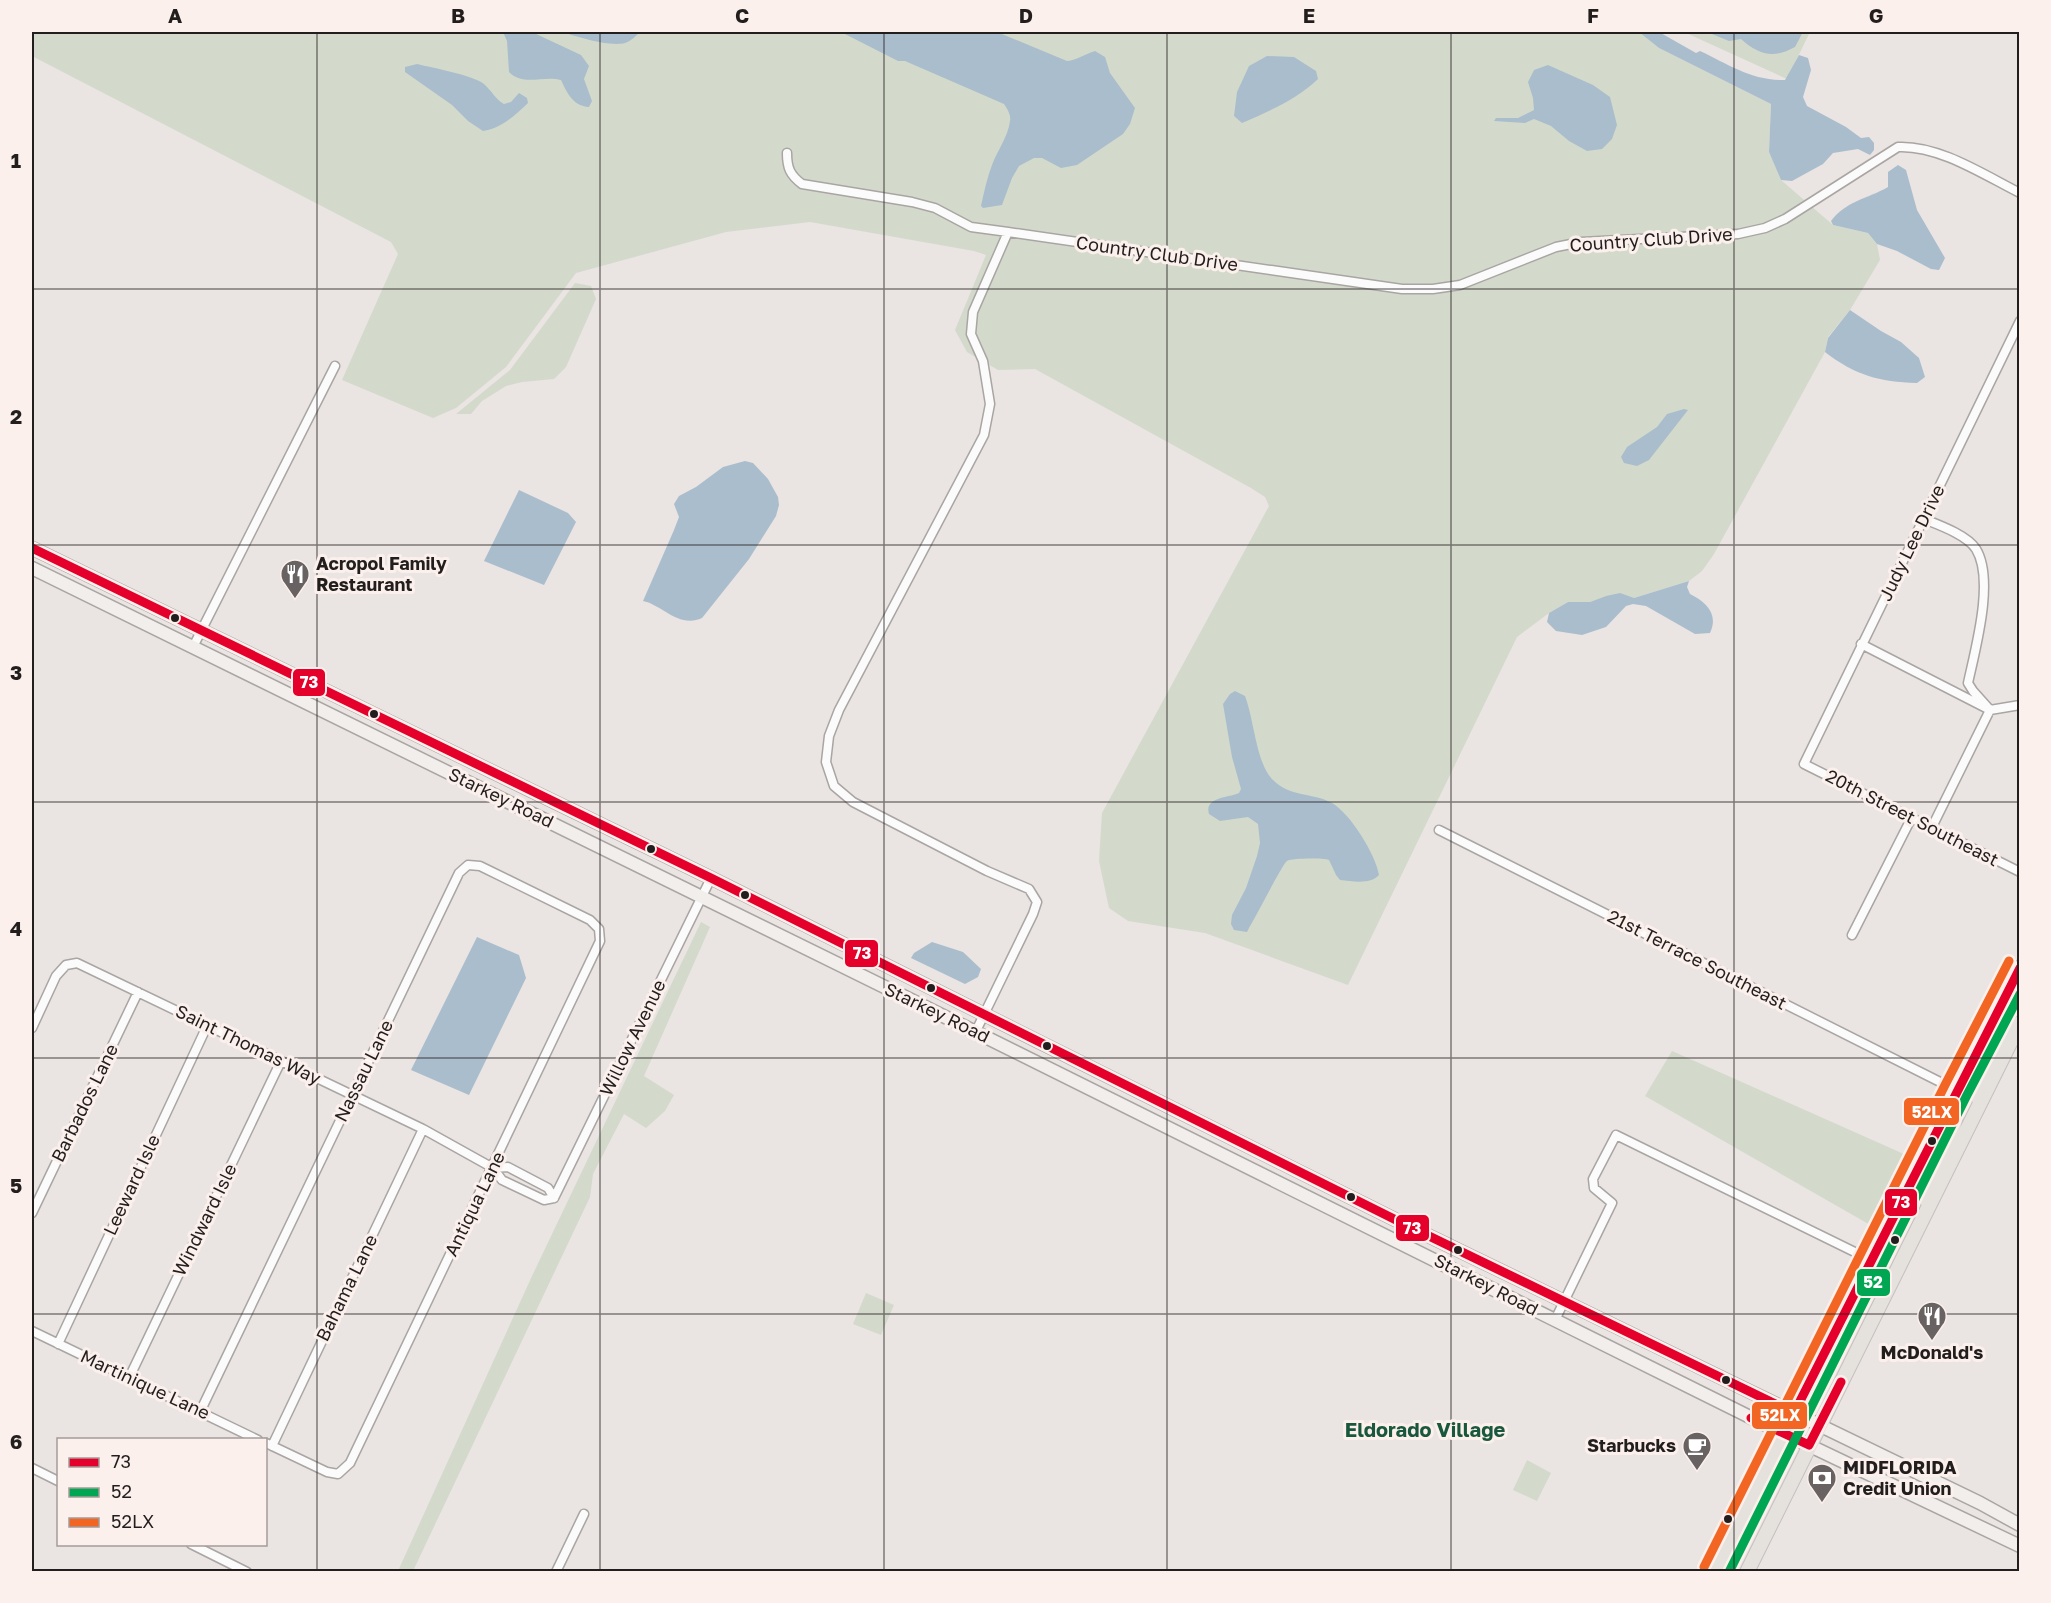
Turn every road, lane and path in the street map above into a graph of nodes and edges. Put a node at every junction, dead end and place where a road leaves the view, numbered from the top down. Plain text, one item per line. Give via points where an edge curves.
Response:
1 (787, 153) dead end
2 (2019, 193) edge
3 (1008, 232) junction
4 (2019, 321) edge
5 (335, 366) dead end
6 (1924, 519) junction
7 (32, 548) edge
8 (32, 568) edge
9 (201, 630) junction
10 (1861, 644) junction
11 (193, 647) junction
12 (2019, 705) edge
13 (1990, 710) junction
14 (1804, 764) joint
15 (1912, 817) junction
16 (1932, 827) junction
17 (1439, 830) dead end
18 (2019, 872) edge
19 (711, 878) junction
20 (702, 897) junction
21 (599, 929) joint
22 (1852, 935) dead end
23 (2019, 967) edge
24 (2012, 982) junction
25 (138, 992) junction
26 (983, 1014) junction
27 (2019, 1023) edge
28 (207, 1026) junction
29 (32, 1028) edge
30 (976, 1032) junction
31 (281, 1061) junction
32 (1956, 1090) junction
33 (352, 1095) junction
34 (1980, 1104) junction
35 (423, 1129) junction
36 (493, 1168) junction
37 (554, 1198) junction
38 (32, 1213) edge
39 (1922, 1220) junction
40 (1870, 1260) junction
41 (1564, 1300) junction
42 (1555, 1320) junction
43 (32, 1331) edge
44 (58, 1344) junction
45 (129, 1378) junction
46 (200, 1412) junction
47 (1794, 1413) junction
48 (1819, 1425) junction
49 (1784, 1433) junction
50 (254, 1438) edge
51 (269, 1444) edge
52 (1809, 1445) junction
53 (32, 1468) edge
54 (57, 1480) edge
55 (584, 1514) dead end
56 (2019, 1525) edge
57 (193, 1546) edge
58 (2019, 1546) edge
59 (247, 1572) edge
60 (556, 1572) edge
61 (1715, 1572) edge
62 (1747, 1572) edge

1 - 3 street, Country Club Drive via 787,167 802,184 912,201 971,227
2 - 3 street, Country Club Drive via 1930,151 1898,147 1765,228 1738,234 1581,242 1556,247 1460,285 1433,290 1402,289
3 - 26 street via 973,312 971,334 983,361 990,404 984,435 839,710 829,736 826,762 834,786 853,802 1029,890 1037,902
4 - 6 street, Judy Lee Drive
5 - 9 street
6 - 10 street, Judy Lee Drive
6 - 13 street via 1950,528 1976,548 1984,577 1983,597 1968,683
7 - 9 main road, Starkey Road
8 - 11 main road, Starkey Road
9 - 11 street
9 - 19 main road, Starkey Road
10 - 13 street
10 - 14 street, Judy Lee Drive
11 - 20 main road, Starkey Road
12 - 13 street
13 - 16 street
14 - 15 street, 20th Street Southeast
15 - 16 street, 20th Street Southeast
15 - 22 street
16 - 18 street, 20th Street Southeast
17 - 32 street, 21st Terrace Southeast
19 - 20 street, Willow Avenue
19 - 26 main road, Starkey Road
20 - 30 main road, Starkey Road
20 - 37 street, Willow Avenue
21 - 33 street, Nassau Lane via 590,920 550,900 480,866 468,865 459,873
21 - 36 street, Antiqua Lane via 600,941
23 - 24 main road
24 - 32 main road
24 - 34 main road via 2004,1024 1981,1074
25 - 28 street, Saint Thomas Way
25 - 29 street, Saint Thomas Way via 77,963 66,965 56,976
25 - 38 street, Barbados Lane
26 - 30 street
26 - 41 main road, Starkey Road
27 - 34 main road
28 - 31 street, Saint Thomas Way
28 - 44 street, Leeward Isle
30 - 42 main road, Starkey Road
31 - 33 street, Saint Thomas Way
31 - 45 street, Windward Isle
32 - 39 main road via 1956,1121 1930,1178
32 - 40 main road
33 - 35 street, Saint Thomas Way
33 - 46 street, Nassau Lane
34 - 39 main road
35 - 36 street, Saint Thomas Way
35 - 51 street, Bahama Lane
36 - 37 street via 502,1180 544,1200
36 - 37 street, Saint Thomas Way via 508,1167 548,1188
36 - 51 street, Antiqua Lane via 350,1463 338,1474 327,1472
39 - 48 main road
40 - 41 street via 1616,1135 1593,1179 1594,1188 1612,1203
40 - 47 main road
41 - 42 street
41 - 47 main road, Starkey Road
42 - 49 main road, Starkey Road
43 - 44 street, Martinique Lane
44 - 45 street, Martinique Lane
45 - 46 street, Martinique Lane
46 - 50 street, Martinique Lane
47 - 48 main road, Starkey Road
47 - 49 main road
48 - 52 main road
48 - 56 main road, Starkey Road
49 - 52 main road, Starkey Road
49 - 61 main road
52 - 58 main road, Starkey Road
52 - 62 main road
53 - 54 street
55 - 60 street
57 - 59 street

